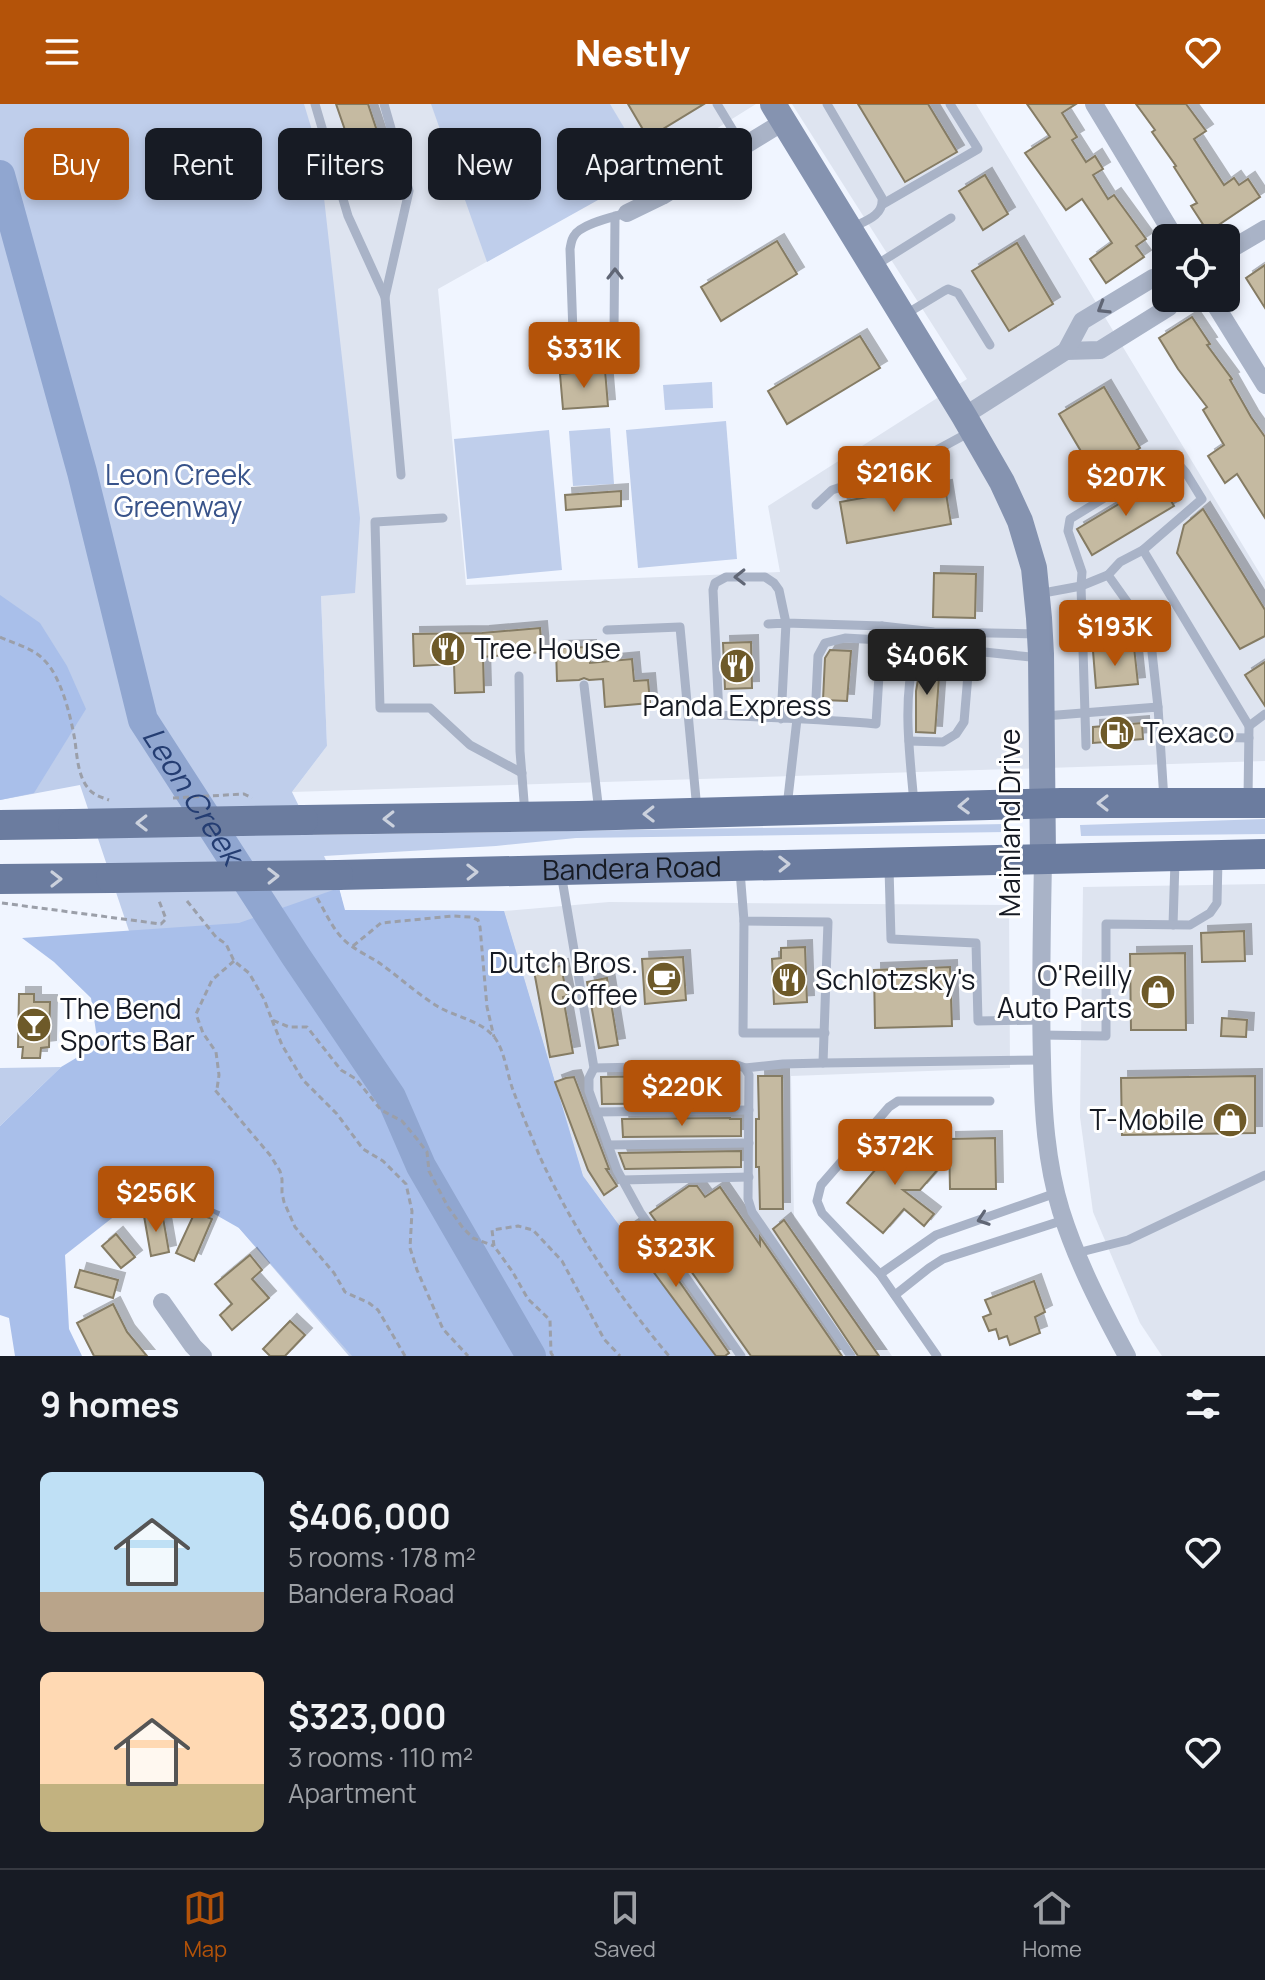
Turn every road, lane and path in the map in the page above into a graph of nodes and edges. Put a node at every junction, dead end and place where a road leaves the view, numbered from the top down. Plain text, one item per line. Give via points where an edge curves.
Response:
1 (315, 104) edge
2 (384, 104) edge
3 (717, 104) edge
4 (827, 104) edge
5 (950, 104) edge
6 (1094, 104) edge
7 (778, 113) edge
8 (732, 128) edge
9 (752, 138) edge
10 (653, 200) edge
11 (883, 204) junction
12 (621, 214) junction
13 (951, 218) dead end
14 (1167, 224) edge
15 (850, 229) junction
16 (1265, 229) edge
17 (1240, 244) edge
18 (873, 267) junction
19 (1152, 279) edge
20 (1130, 292) junction
21 (385, 297) junction
22 (1161, 312) edge
23 (1220, 312) edge
24 (903, 316) junction
25 (1148, 320) junction
26 (990, 345) dead end
27 (1066, 351) junction
28 (1265, 385) edge
29 (968, 423) junction
30 (401, 475) dead end
31 (816, 505) dead end
32 (443, 518) dead end
33 (1143, 550) junction
34 (1108, 575) junction
35 (1081, 586) junction
36 (1037, 594) junction
37 (786, 623) junction
38 (768, 624) dead end
39 (882, 626) junction
40 (607, 630) dead end
41 (0, 637) edge
42 (881, 640) junction
43 (1040, 646) junction
44 (970, 651) junction
45 (519, 676) dead end
46 (584, 685) dead end
47 (1158, 707) junction
48 (1084, 712) junction
49 (1265, 714) edge
50 (1042, 717) junction
51 (781, 719) junction
52 (797, 719) junction
53 (815, 719) junction
54 (1249, 726) junction
55 (1160, 736) junction
56 (1249, 738) junction
57 (909, 741) junction
58 (1086, 746) dead end
59 (522, 773) junction
60 (161, 798) dead end
61 (112, 800) dead end
62 (1165, 803) junction
63 (1256, 803) edge
64 (1042, 804) junction
65 (259, 805) dead end
66 (914, 807) junction
67 (786, 810) junction
68 (697, 813) junction
69 (599, 816) junction
70 (525, 817) junction
71 (0, 825) edge
72 (1218, 854) junction
73 (1265, 854) edge
74 (1175, 855) junction
75 (1043, 858) junction
76 (888, 861) junction
77 (739, 865) junction
78 (560, 870) junction
79 (0, 879) edge
80 (317, 899) dead end
81 (187, 901) dead end
82 (744, 921) junction
83 (1173, 925) junction
84 (353, 946) junction
85 (234, 961) junction
86 (272, 1020) junction
87 (1041, 1028) junction
88 (825, 1033) junction
89 (495, 1038) junction
90 (1042, 1060) junction
91 (823, 1063) junction
92 (594, 1068) junction
93 (745, 1068) junction
94 (990, 1101) dead end
95 (749, 1110) junction
96 (596, 1112) junction
97 (749, 1143) junction
98 (608, 1145) junction
99 (1265, 1175) edge
100 (749, 1177) junction
101 (622, 1180) junction
102 (1056, 1193) junction
103 (1064, 1220) junction
104 (494, 1246) junction
105 (1077, 1253) junction
106 (880, 1274) junction
107 (895, 1295) junction
108 (162, 1302) dead end
109 (203, 1356) edge
110 (405, 1356) edge
111 (468, 1356) edge
112 (553, 1356) edge
113 (620, 1356) edge
114 (669, 1356) edge
115 (741, 1356) edge
116 (851, 1356) edge
117 (937, 1356) edge
118 (1127, 1356) edge

1 - 21 lane via 348,216
2 - 21 lane via 409,191
3 - 8 lane
4 - 11 lane
5 - 11 lane via 978,149
6 - 14 street
7 - 9 street
7 - 15 main road, Mainland Drive
10 - 12 street
11 - 15 lane via 880,212
12 -> 12 lane via 574,235 572,319 578,340 608,340 614,332
13 - 18 lane
15 - 18 main road, Mainland Drive
16 - 17 street
18 - 24 main road, Mainland Drive
19 - 20 street
20 - 25 street
20 -> 27 street via 1082,321
21 - 30 lane
22 - 25 street
23 - 28 street
24 - 26 lane via 953,290
24 - 29 main road, Mainland Drive
25 - 27 street via 1100,350
27 - 29 street
29 - 31 lane via 911,464 832,490
29 - 36 main road, Mainland Drive via 1020,521
32 - 59 lane via 375,522 380,708 430,708 470,745
33 - 34 lane
33 - 35 lane via 1202,499 1174,459 1070,519
33 - 54 lane
34 - 35 lane
34 - 47 lane via 1150,634
35 - 36 lane
35 - 48 lane
36 - 43 main road, Mainland Drive
37 - 38 lane
37 - 39 lane
37 - 51 lane
37 -> 51 lane via 779,590 765,577 726,577 715,583 719,715
39 - 42 lane
39 - 43 lane
40 - 68 lane via 680,627
41 - 61 path via 46,661 72,724 86,787
42 - 53 lane via 825,643 818,656
42 - 53 lane via 876,724
43 - 44 lane
43 - 50 main road, Mainland Drive
44 - 57 lane via 964,722 956,734 943,742
44 - 57 lane via 937,647 915,654 909,675
45 - 59 lane
46 - 69 lane
47 - 48 lane
47 - 55 lane
48 - 50 lane
48 - 58 lane
49 - 54 lane
50 - 64 main road, Mainland Drive
51 - 52 lane
52 - 53 lane
52 - 67 lane
54 - 56 lane
55 - 56 lane
55 - 62 lane
56 - 63 lane
57 - 66 lane
59 - 70 lane
60 - 65 path via 244,794
62 - 63 main road, Bandera Road
62 -> 64 main road, Bandera Road
64 -> 66 main road, Bandera Road
64 - 75 main road, Mainland Drive
66 - 67 main road, Bandera Road
67 - 68 main road, Bandera Road
68 -> 69 main road, Bandera Road
69 - 70 main road, Bandera Road
70 -> 71 main road, Bandera Road, bridge
72 - 73 main road, Bandera Road
72 - 74 main road, Bandera Road
72 - 83 lane via 1217,903 1190,925
74 - 75 main road, Bandera Road
74 - 83 lane
75 - 76 main road, Bandera Road
75 - 87 street, Mainland Drive
77 -> 76 main road, Bandera Road
76 - 87 lane via 891,939 976,943 978,1021
77 - 78 main road, Bandera Road
77 - 82 lane
79 -> 78 main road, Bandera Road, bridge
78 - 92 lane
80 - 84 path via 341,937
81 - 85 path via 226,944
82 - 88 lane via 743,1033
82 - 88 lane via 828,922
83 - 87 lane via 1106,924 1106,1036
84 - 89 path via 419,995
84 - 89 path via 381,923 453,916 478,920
85 - 86 path via 249,973
85 - 110 path via 212,980 196,1014 216,1052 215,1090 280,1171 284,1202 295,1227 345,1292 378,1310
86 - 104 path via 307,1027 381,1110 402,1121 427,1152 429,1171 463,1228
86 - 111 path via 303,1080 363,1149 406,1184 412,1211 410,1248 417,1270 443,1329
87 - 90 street, Mainland Drive
88 - 91 lane
89 - 114 path via 541,1159 575,1223 619,1294
90 - 91 lane
90 - 102 street, Mainland Drive
91 - 93 lane
92 - 93 lane
92 - 96 lane via 589,1091
93 - 95 lane
94 - 106 lane via 898,1101 821,1185 817,1201 822,1213
95 - 96 lane
95 - 97 lane
96 - 98 lane
97 - 98 lane
97 - 100 lane
98 - 101 lane
99 - 105 lane via 1128,1240
100 - 101 lane
100 - 116 lane via 752,1212
101 - 115 lane
102 - 103 street, Mainland Drive
102 -> 106 lane via 936,1235
103 - 105 street, Mainland Drive
103 - 107 lane via 943,1259
104 - 112 path via 528,1299 550,1320
104 - 113 path via 492,1230 533,1230 562,1261 604,1339
105 - 118 street, Mainland Drive
106 - 107 lane
107 - 117 lane
108 - 109 street

